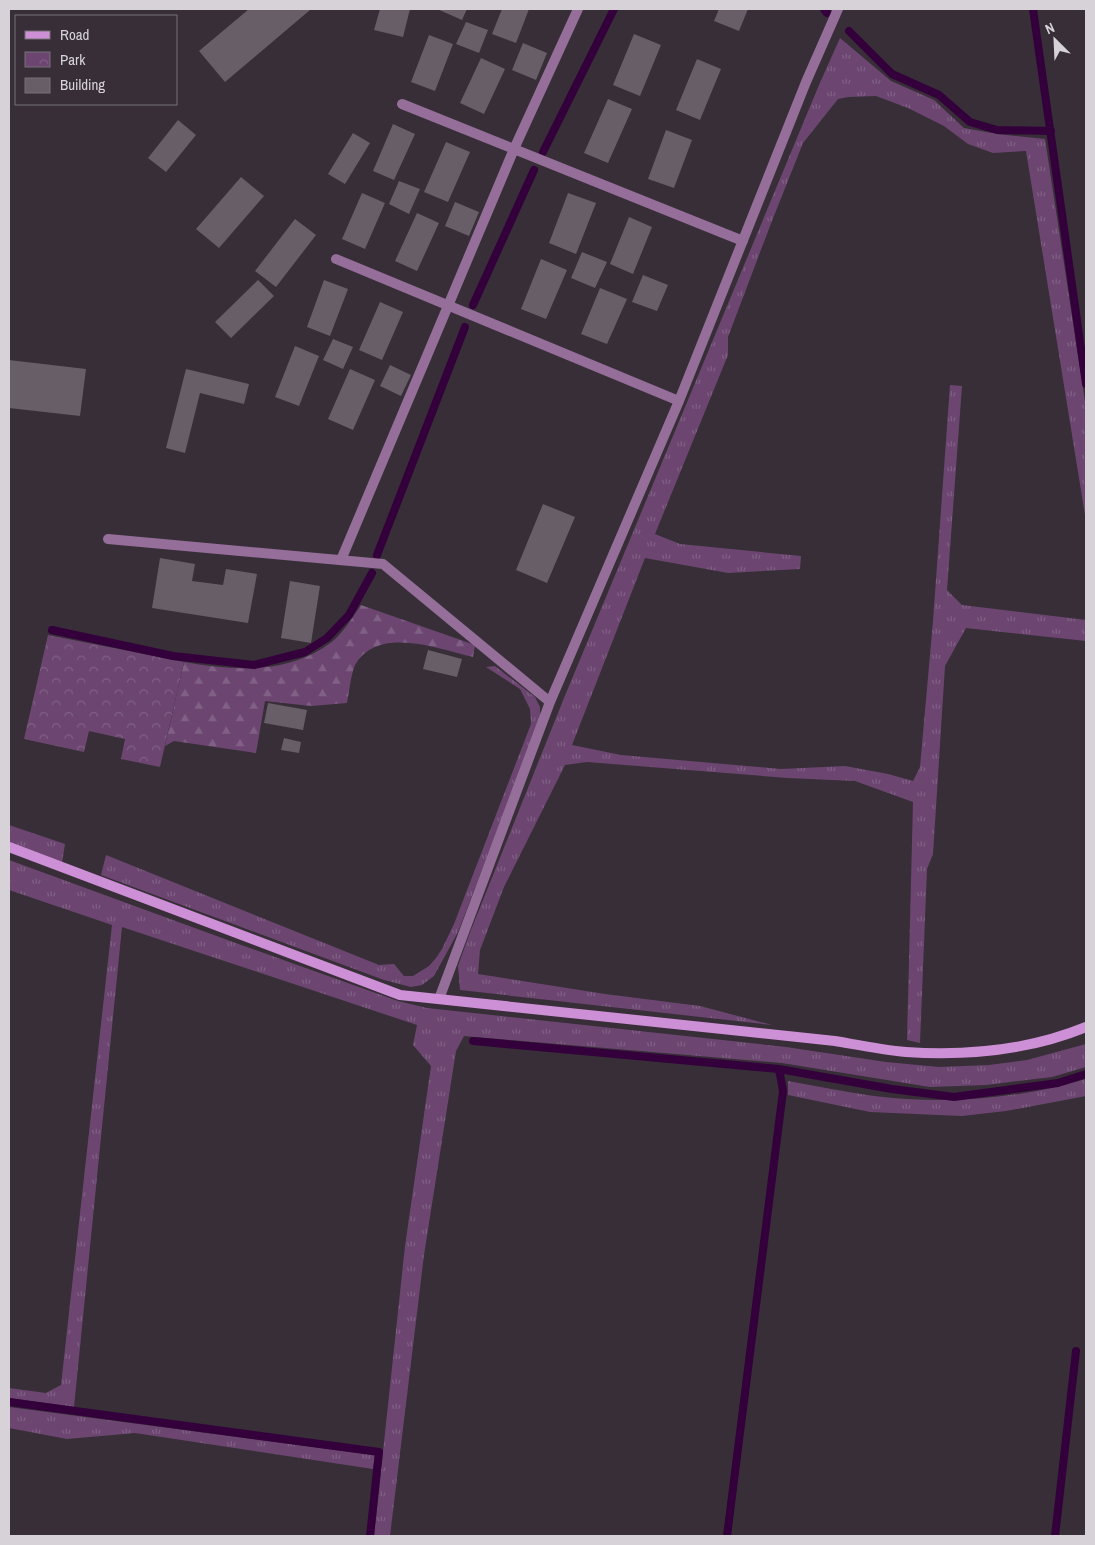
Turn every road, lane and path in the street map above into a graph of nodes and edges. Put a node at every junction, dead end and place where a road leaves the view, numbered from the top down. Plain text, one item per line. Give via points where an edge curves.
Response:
1 (578, 9) edge
2 (838, 9) edge
3 (402, 104) dead end
4 (514, 149) junction
5 (743, 241) junction
6 (336, 259) dead end
7 (448, 306) junction
8 (679, 401) junction
9 (108, 539) dead end
10 (340, 560) junction
11 (550, 702) junction
12 (9, 847) edge
13 (439, 999) junction
14 (1086, 1027) edge

1 - 4 street
2 - 5 street
3 - 4 street
4 - 5 street
4 - 7 street
5 - 8 street
6 - 7 street
7 - 8 street
7 - 10 street
8 - 11 street
9 - 10 street
10 - 11 street via 382,564
11 - 13 street
12 - 13 street via 400,995
13 - 14 street via 825,1040 905,1052 958,1054 1014,1048

